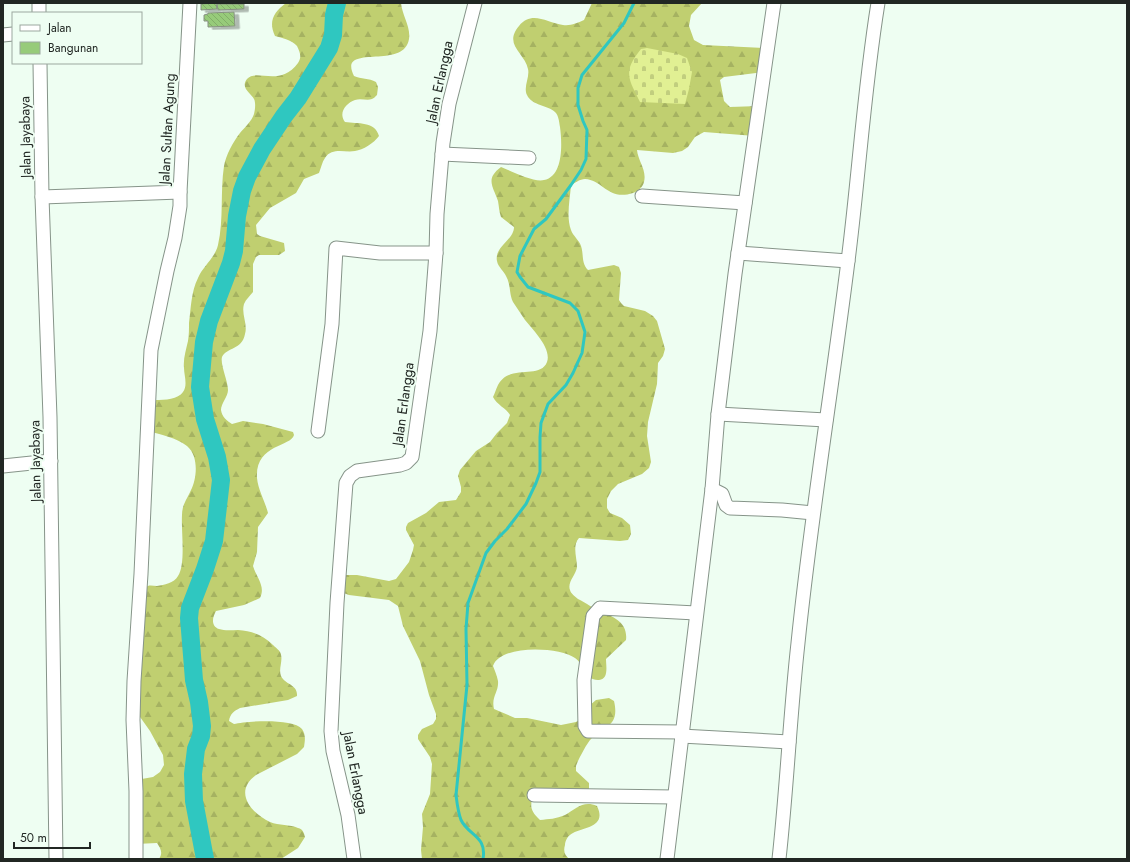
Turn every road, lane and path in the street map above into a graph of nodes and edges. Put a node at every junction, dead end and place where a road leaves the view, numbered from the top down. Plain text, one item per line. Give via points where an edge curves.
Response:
1 (190, 3) edge
2 (475, 3) edge
3 (774, 3) edge
4 (878, 3) edge
5 (40, 64) edge
6 (442, 154) junction
7 (529, 158) dead end
8 (180, 192) junction
9 (642, 196) dead end
10 (42, 197) junction
11 (745, 203) junction
12 (436, 253) junction
13 (738, 253) junction
14 (848, 261) junction
15 (718, 414) junction
16 (826, 420) junction
17 (318, 431) dead end
18 (51, 461) junction
19 (3, 466) edge
20 (712, 489) junction
21 (813, 513) junction
22 (696, 613) junction
23 (682, 734) junction
24 (789, 742) junction
25 (534, 795) dead end
26 (674, 797) junction
27 (56, 859) edge
28 (136, 859) edge
29 (354, 859) edge
30 (667, 859) edge
31 (779, 859) edge

1 - 8 street, Jalan Sultan Agung
2 - 6 street, Jalan Erlangga via 449,104
3 - 11 street
4 - 14 street
5 - 10 street, Jalan Jayabaya
6 - 7 street
6 - 12 street, Jalan Erlangga
8 - 10 street, Jalan Sultan Agung
8 - 28 street via 175,238 151,350 133,707
9 - 11 street
10 - 18 street, Jalan Jayabaya
11 - 13 street
12 - 17 street via 380,253 336,248 332,324
12 - 29 street, Jalan Erlangga via 430,331 412,457 400,465 353,473 347,478 346,483 331,731
13 - 14 street
13 - 15 street
14 - 16 street
15 - 16 street
15 - 20 street
16 - 21 street
18 - 19 street
18 - 27 street, Jalan Jayabaya
20 - 21 street via 722,494 730,508
20 - 22 street
21 - 24 street
22 - 23 street
22 - 23 street via 600,608 593,616 584,680 585,726 588,731
23 - 24 street
23 - 26 street
24 - 31 street
25 - 26 street
26 - 30 street

